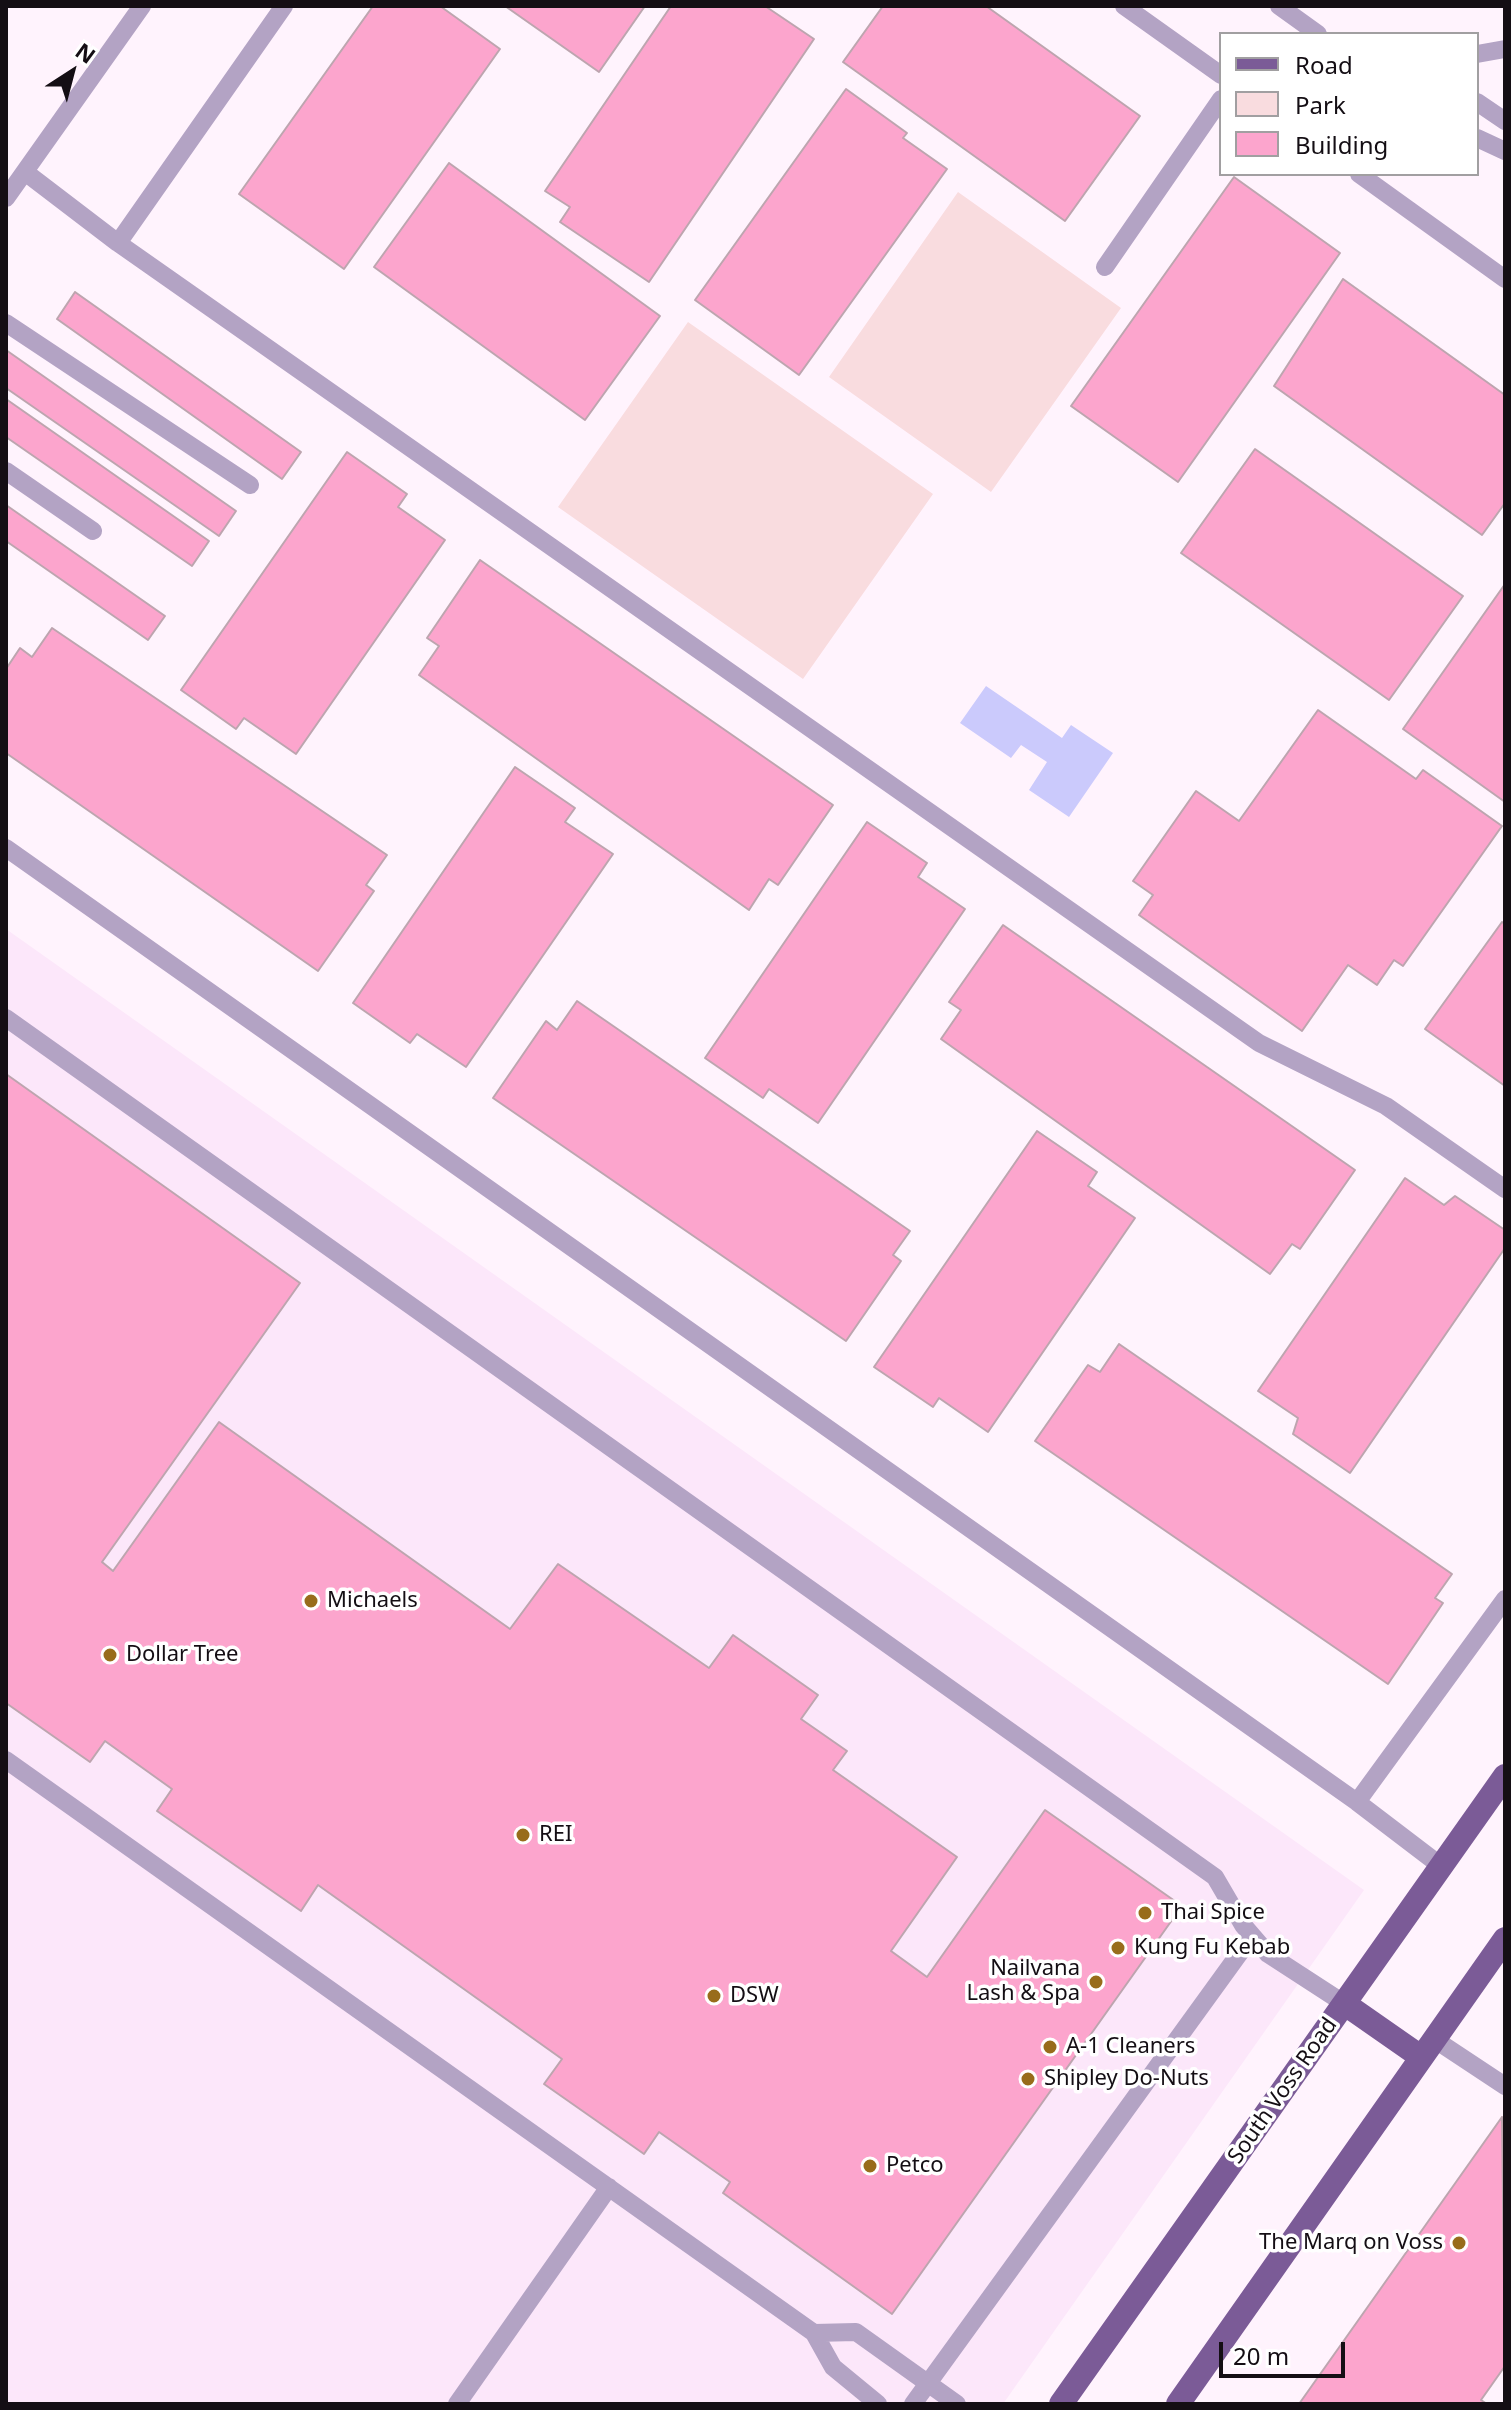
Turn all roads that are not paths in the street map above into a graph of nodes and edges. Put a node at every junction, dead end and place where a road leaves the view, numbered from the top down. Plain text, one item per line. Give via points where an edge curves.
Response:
1 (142, 6) edge
2 (284, 6) edge
3 (1124, 6) edge
4 (1279, 6) edge
5 (1315, 32) edge
6 (1505, 49) edge
7 (1479, 54) edge
8 (1219, 74) edge
9 (1219, 102) edge
10 (1479, 103) edge
11 (1505, 121) edge
12 (1479, 139) edge
13 (1505, 151) edge
14 (25, 172) junction
15 (1362, 176) edge
16 (6, 198) edge
17 (118, 243) junction
18 (1105, 267) dead end
19 (1505, 279) edge
20 (6, 323) edge
21 (6, 471) edge
22 (250, 485) dead end
23 (93, 531) dead end
24 (6, 848) edge
25 (6, 1018) edge
26 (1505, 1189) edge
27 (1505, 1599) edge
28 (6, 1760) edge
29 (1505, 1776) edge
30 (1357, 1802) junction
31 (1441, 1866) junction
32 (1252, 1936) junction
33 (1501, 1952) edge
34 (1345, 2004) junction
35 (1427, 2048) junction
36 (1505, 2086) edge
37 (609, 2187) junction
38 (814, 2333) junction
39 (928, 2382) junction
40 (457, 2404) edge
41 (878, 2404) edge
42 (913, 2404) edge
43 (957, 2404) edge
44 (1061, 2404) edge
45 (1178, 2404) edge

1 - 14 lane
2 - 17 lane
3 - 8 lane
4 - 5 lane
6 - 7 lane
9 - 18 lane
10 - 11 lane
12 - 13 lane
14 - 16 lane
14 - 17 lane
15 - 19 lane
17 - 26 lane via 1259,1043 1386,1106
20 - 22 lane
21 - 23 lane
24 - 30 lane
25 - 32 lane via 1215,1877
27 - 30 lane
28 - 37 lane
29 - 31 main road, South Voss Road
30 - 31 lane
31 - 34 main road, South Voss Road
32 - 34 lane via 1268,1954
32 - 39 lane
33 - 35 main road
34 - 35 main road
34 - 44 main road, South Voss Road
35 - 36 lane
35 - 45 main road
37 - 38 lane
37 - 40 lane
38 - 39 lane via 856,2332
38 - 41 lane via 833,2367
39 - 42 lane
39 - 43 lane

